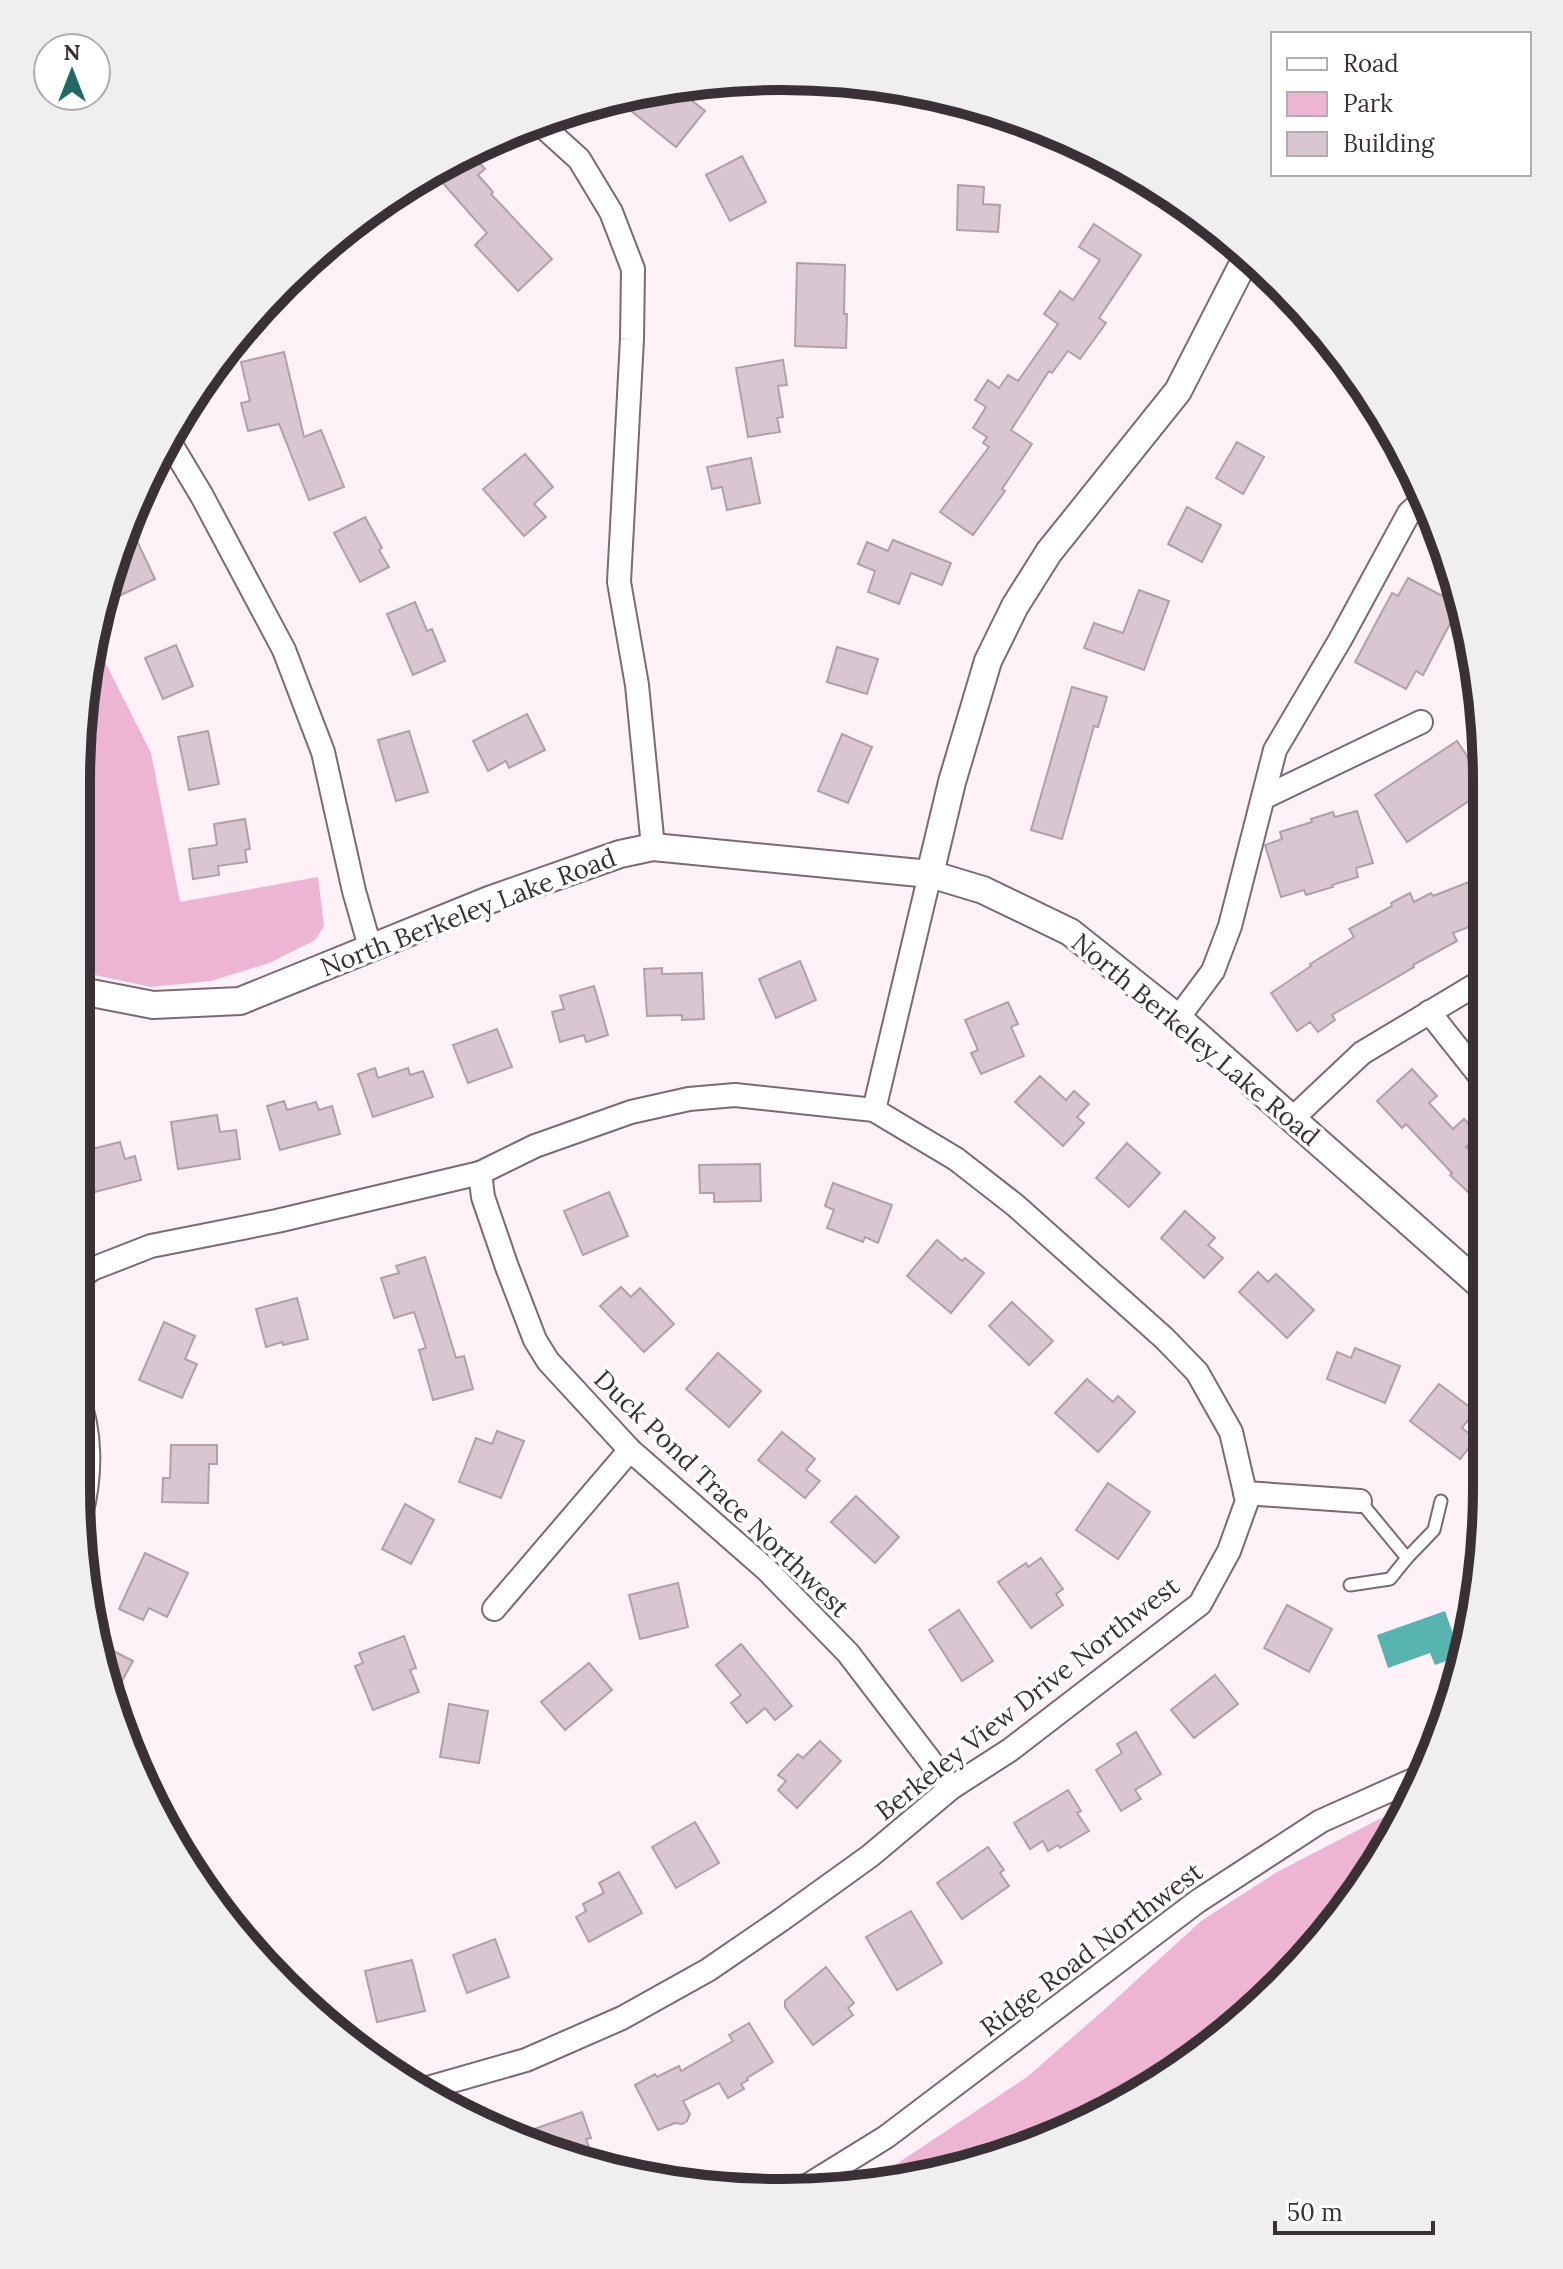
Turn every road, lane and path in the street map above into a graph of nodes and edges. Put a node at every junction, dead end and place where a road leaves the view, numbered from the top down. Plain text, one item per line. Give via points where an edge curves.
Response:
1 (548, 131) edge
2 (1242, 266) edge
3 (175, 451) edge
4 (1416, 507) edge
5 (1421, 722) dead end
6 (1263, 798) junction
7 (653, 847) junction
8 (930, 874) junction
9 (370, 947) junction
10 (1473, 986) edge
11 (90, 993) edge
12 (1429, 1012) junction
13 (1178, 1018) junction
14 (1473, 1067) edge
15 (874, 1110) junction
16 (1293, 1118) junction
17 (480, 1173) junction
18 (90, 1270) edge
19 (1473, 1279) edge
20 (630, 1450) junction
21 (1245, 1493) junction
22 (1360, 1501) joint
23 (1441, 1501) dead end
24 (1407, 1558) junction
25 (1350, 1585) dead end
26 (494, 1609) dead end
27 (1406, 1783) edge
28 (951, 1788) junction
29 (436, 2086) edge
30 (819, 2178) edge

1 - 7 street via 579,159 611,212 633,269 619,582 637,685
2 - 8 street via 1178,391 1049,552 1015,606 988,661
3 - 9 street via 284,650 323,752
4 - 6 street via 1275,750
5 - 6 street
6 - 13 street via 1213,971
7 - 8 street, North Berkeley Lake Road
7 - 9 street, North Berkeley Lake Road via 533,884
8 - 13 street, North Berkeley Lake Road via 983,890 1070,932
8 - 15 street
9 - 11 street, North Berkeley Lake Road via 240,1001 153,1005
10 - 12 street
12 - 14 street
12 - 16 street via 1362,1053
13 - 16 street, North Berkeley Lake Road
15 - 17 street, Berkeley View Drive Northwest via 735,1095 689,1099 631,1112 535,1146
15 - 21 street, Berkeley View Drive Northwest via 956,1159 1015,1205 1197,1372 1231,1432
16 - 19 street, North Berkeley Lake Road
17 - 18 street, Berkeley View Drive Northwest via 151,1246
17 - 20 street, Duck Pond Trace Northwest via 483,1197 535,1340
20 - 26 street
20 - 28 street, Duck Pond Trace Northwest via 767,1570 848,1653
21 - 22 street
21 - 28 street, Berkeley View Drive Northwest via 1247,1501 1229,1551 1200,1604 1010,1750
22 - 24 lane
23 - 24 lane via 1434,1530
24 - 25 lane via 1390,1579
27 - 30 street, Ridge Road Northwest via 1321,1821 1198,1901 886,2137
28 - 29 street, Berkeley View Drive Northwest via 870,1856 708,1970 622,2018 526,2060

